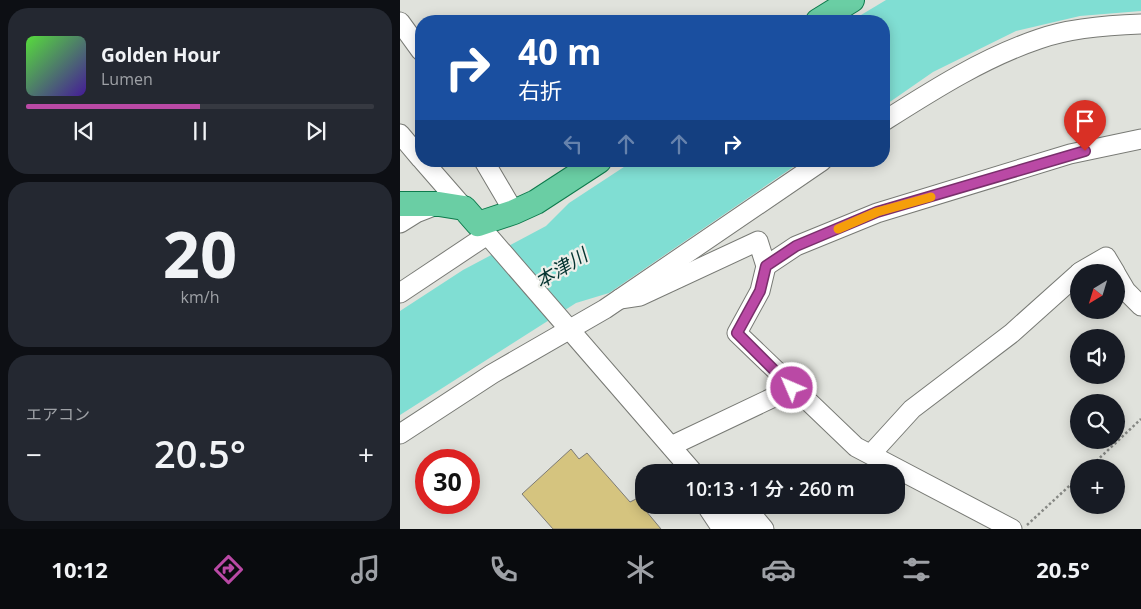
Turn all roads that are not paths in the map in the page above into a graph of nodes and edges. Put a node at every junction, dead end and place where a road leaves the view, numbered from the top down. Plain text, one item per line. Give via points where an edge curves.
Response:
1 (852, 0) edge
2 (828, 15) edge
3 (400, 22) edge
4 (1141, 24) edge
5 (415, 43) edge
6 (890, 117) edge
7 (400, 134) edge
8 (1141, 139) edge
9 (415, 152) edge
10 (428, 167) edge
11 (488, 167) edge
12 (590, 167) edge
13 (813, 167) edge
14 (400, 204) edge
15 (440, 204) junction
16 (514, 212) junction
17 (400, 223) edge
18 (481, 227) junction
19 (1095, 264) edge
20 (1110, 264) edge
21 (766, 266) junction
22 (1070, 281) edge
23 (1125, 289) edge
24 (400, 293) edge
25 (620, 299) junction
26 (1141, 306) edge
27 (567, 328) junction
28 (792, 388) junction
29 (400, 434) edge
30 (871, 454) junction
31 (680, 459) edge
32 (712, 514) edge
33 (730, 514) edge
34 (752, 514) edge
35 (722, 529) edge
36 (744, 529) edge
37 (764, 529) edge
38 (1012, 529) edge

1 - 2 main road
3 - 5 street
4 - 6 street via 1041,38 998,55
7 - 9 street
8 - 21 street via 1070,154 877,212 796,246
10 - 18 street
11 - 16 street
12 - 16 main road via 536,202
13 - 25 street
14 - 15 main road
15 - 17 street
15 - 18 main road
16 - 18 main road
18 - 24 street
18 - 27 street
19 - 20 street via 1106,258
21 - 25 street via 758,241 640,296
21 - 28 street via 760,291 737,333
22 - 30 street via 1012,333 912,409
23 - 26 street
25 - 27 street
27 - 29 street
27 - 31 street
28 - 30 street via 856,447
28 - 31 street
30 - 38 street
32 - 35 street
33 - 36 street
34 - 37 street

